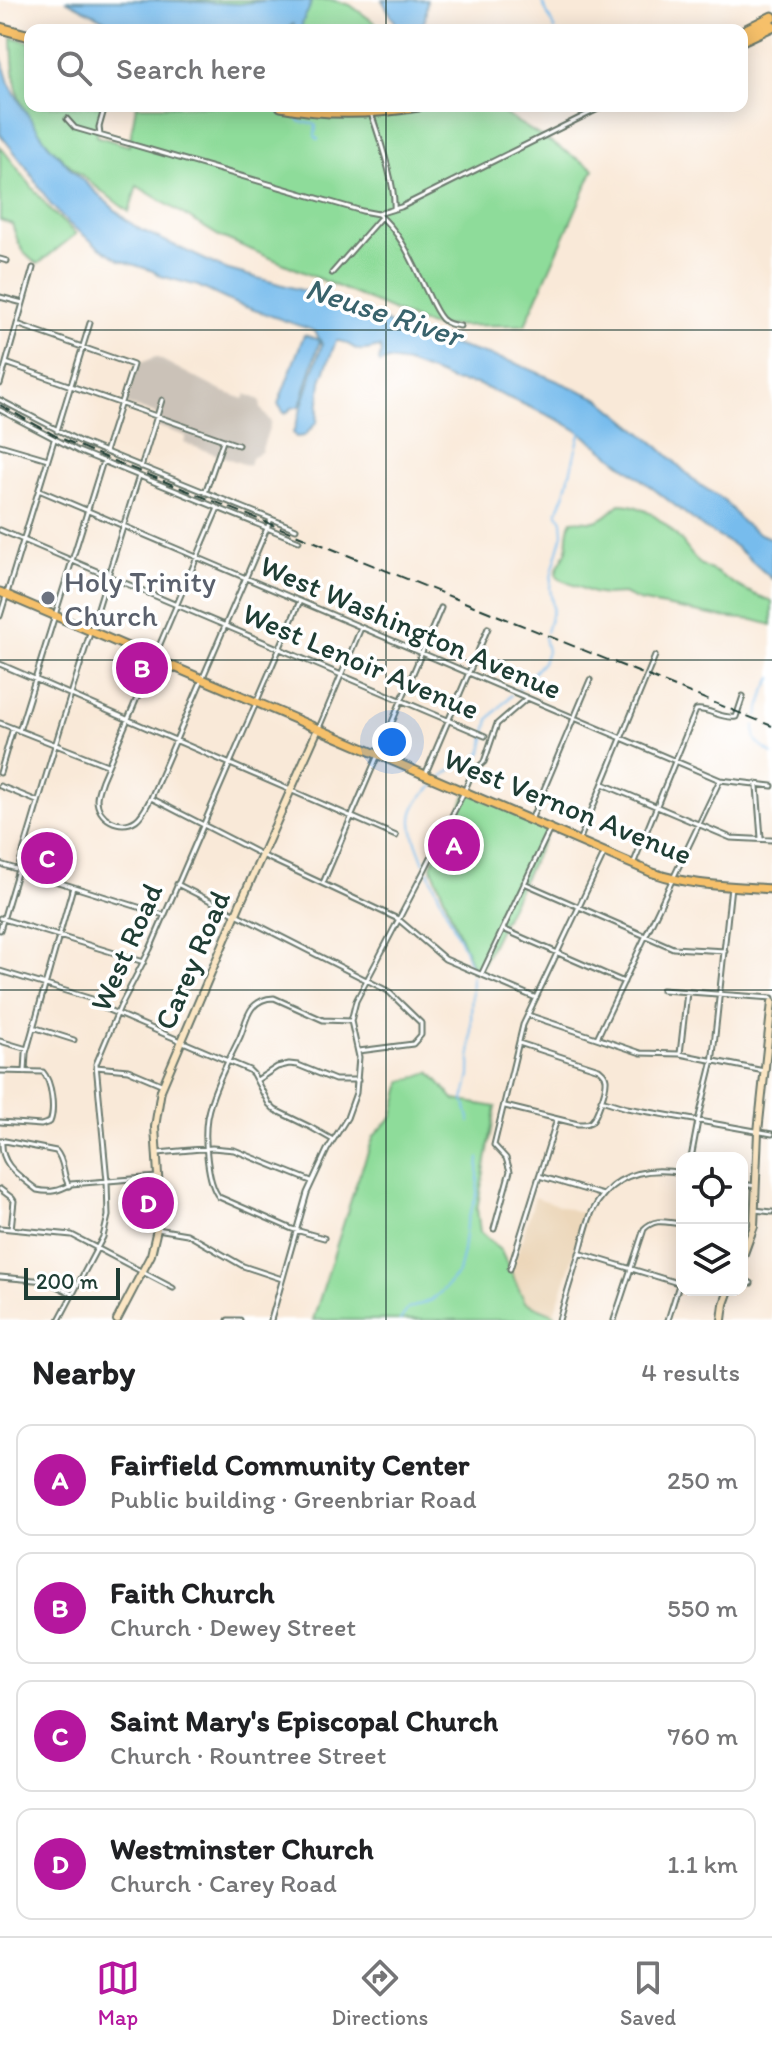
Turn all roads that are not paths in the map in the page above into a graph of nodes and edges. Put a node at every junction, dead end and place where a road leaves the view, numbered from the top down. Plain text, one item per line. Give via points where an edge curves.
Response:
1 (772, 17) edge
2 (772, 26) edge
3 (748, 29) edge
4 (748, 37) edge
5 (103, 112) edge
6 (333, 112) edge
7 (378, 112) edge
8 (592, 112) edge
9 (371, 113) junction
10 (67, 119) dead end
11 (100, 135) junction
12 (394, 209) junction
13 (380, 216) junction
14 (0, 259) edge
15 (7, 261) dead end
16 (33, 268) dead end
17 (332, 273) dead end
18 (0, 297) edge
19 (23, 303) junction
20 (90, 323) dead end
21 (17, 324) junction
22 (460, 326) dead end
23 (83, 347) junction
24 (6, 363) junction
25 (0, 384) edge
26 (71, 387) junction
27 (0, 400) edge
28 (162, 400) dead end
29 (121, 405) junction
30 (0, 410) edge
31 (156, 417) junction
32 (57, 431) junction
33 (54, 440) junction
34 (223, 441) junction
35 (0, 445) edge
36 (238, 445) dead end
37 (105, 452) junction
38 (48, 459) junction
39 (103, 461) junction
40 (141, 467) junction
41 (139, 476) junction
42 (39, 490) junction
43 (205, 493) junction
44 (218, 508) junction
45 (88, 511) junction
46 (271, 519) junction
47 (123, 526) junction
48 (268, 528) junction
49 (296, 529) dead end
50 (0, 530) edge
51 (24, 540) junction
52 (299, 541) dead end
53 (197, 557) junction
54 (72, 561) junction
55 (108, 576) junction
56 (246, 579) junction
57 (3, 593) edge
58 (300, 601) junction
59 (176, 605) junction
60 (441, 608) dead end
61 (0, 616) edge
62 (55, 616) junction
63 (226, 626) junction
64 (361, 628) junction
65 (488, 628) dead end
66 (91, 631) junction
67 (280, 649) junction
68 (422, 654) junction
69 (655, 656) dead end
70 (153, 659) junction
71 (0, 664) edge
72 (468, 673) junction
73 (341, 675) junction
74 (35, 679) junction
75 (203, 680) junction
76 (590, 680) dead end
77 (71, 694) junction
78 (743, 696) dead end
79 (527, 698) junction
80 (402, 701) junction
81 (256, 703) junction
82 (575, 717) junction
83 (127, 718) junction
84 (448, 721) junction
85 (0, 723) edge
86 (13, 728) junction
87 (318, 729) junction
88 (19, 731) junction
89 (485, 736) dead end
90 (622, 737) junction
91 (177, 740) junction
92 (55, 745) junction
93 (379, 755) junction
94 (676, 760) junction
95 (230, 764) junction
96 (107, 765) junction
97 (0, 773) edge
98 (425, 775) junction
99 (720, 780) junction
100 (603, 784) junction
101 (0, 786) edge
102 (757, 786) junction
103 (772, 786) edge
104 (291, 791) junction
105 (464, 792) junction
106 (151, 798) junction
107 (38, 801) junction
108 (656, 807) junction
109 (352, 817) junction
110 (531, 820) junction
111 (203, 825) junction
112 (698, 825) junction
113 (550, 829) junction
114 (396, 836) dead end
115 (762, 839) junction
116 (772, 840) edge
117 (579, 841) junction
118 (605, 852) junction
119 (262, 855) junction
120 (0, 864) edge
121 (633, 864) junction
122 (18, 870) junction
123 (672, 879) junction
124 (323, 883) junction
125 (524, 883) junction
126 (177, 884) junction
127 (731, 886) junction
128 (73, 887) junction
129 (772, 889) edge
130 (580, 906) junction
131 (164, 915) junction
132 (236, 915) junction
133 (2, 918) edge
134 (398, 919) junction
135 (503, 929) junction
136 (0, 930) edge
137 (646, 935) junction
138 (59, 936) junction
139 (725, 951) junction
140 (557, 953) junction
141 (144, 962) junction
142 (0, 971) edge
143 (481, 974) junction
144 (367, 980) junction
145 (624, 982) junction
146 (45, 985) junction
147 (662, 990) dead end
148 (687, 992) junction
149 (720, 994) junction
150 (536, 998) junction
151 (772, 1000) edge
152 (118, 1014) junction
153 (528, 1015) junction
154 (351, 1021) junction
155 (33, 1027) junction
156 (597, 1038) junction
157 (74, 1040) dead end
158 (181, 1040) junction
159 (0, 1041) edge
160 (519, 1043) junction
161 (27, 1049) junction
162 (359, 1051) junction
163 (680, 1054) junction
164 (713, 1060) junction
165 (229, 1061) junction
166 (96, 1067) junction
167 (0, 1071) edge
168 (764, 1071) junction
169 (25, 1072) junction
170 (257, 1080) junction
171 (358, 1080) junction
172 (163, 1085) junction
173 (601, 1100) junction
174 (504, 1106) junction
175 (557, 1119) junction
176 (698, 1121) junction
177 (0, 1122) edge
178 (758, 1132) junction
179 (772, 1134) edge
180 (1, 1140) edge
181 (333, 1140) junction
182 (207, 1149) junction
183 (692, 1152) edge
184 (156, 1153) junction
185 (676, 1172) edge
186 (539, 1176) junction
187 (158, 1177) junction
188 (107, 1181) junction
189 (311, 1181) junction
190 (748, 1185) edge
191 (69, 1186) junction
192 (756, 1186) junction
193 (0, 1189) edge
194 (603, 1195) junction
195 (755, 1210) junction
196 (772, 1212) edge
197 (676, 1223) edge
198 (0, 1228) edge
199 (11, 1229) junction
200 (157, 1229) junction
201 (494, 1229) dead end
202 (296, 1230) junction
203 (324, 1238) dead end
204 (748, 1245) edge
205 (97, 1249) junction
206 (579, 1253) junction
207 (510, 1269) dead end
208 (630, 1269) junction
209 (142, 1272) junction
210 (0, 1277) edge
211 (283, 1279) junction
212 (748, 1282) edge
213 (676, 1283) edge
214 (751, 1283) dead end
215 (173, 1288) dead end
216 (73, 1294) junction
217 (677, 1296) edge
218 (727, 1296) edge
219 (59, 1320) edge
220 (117, 1320) edge
221 (228, 1320) edge
222 (240, 1320) edge
223 (271, 1320) edge
224 (559, 1320) edge
225 (614, 1320) edge
226 (668, 1320) edge
227 (722, 1320) edge

1 - 3 highway
2 - 4 highway
5 - 11 street
6 - 9 highway
7 - 9 highway
8 - 12 street
9 - 12 street
10 - 11 street via 75,128
11 - 13 street
12 - 13 street
13 - 17 street
13 - 22 street via 402,240 438,313 445,322
14 - 15 street
16 - 19 street
18 - 19 street
19 - 21 street
20 - 23 street
21 - 23 street
21 - 24 street
23 - 26 street
23 - 29 street via 133,365
24 - 25 street
24 - 26 street
26 - 29 street
26 - 32 street
27 - 32 street
28 - 31 street
29 - 31 street
29 - 37 street
30 - 33 street
31 - 34 street
31 - 40 street
32 - 37 street
33 - 38 street
33 - 39 street
34 - 36 street
34 - 43 street
35 - 38 street
37 - 40 street
38 - 42 street
39 - 41 street
39 - 45 street
40 - 43 street
41 - 44 street
41 - 47 street
42 - 45 street, West Washington Avenue
42 - 51 street
43 - 46 street
44 - 48 street
44 - 53 street
45 - 47 street, West Washington Avenue
45 - 54 street
46 - 48 street
46 - 49 street
47 - 53 street, West Washington Avenue
47 - 55 street
48 - 52 street
48 - 56 street
50 - 51 street, West Lenoir Avenue
51 - 54 street, West Lenoir Avenue
51 - 57 street
53 - 56 street, West Washington Avenue
53 - 59 street
54 - 55 street, West Lenoir Avenue
54 - 62 street
55 - 59 street, West Lenoir Avenue
55 - 66 street
56 - 58 street, West Washington Avenue
56 - 63 street
57 - 61 street
57 - 62 main road, West Vernon Avenue
58 - 64 street, West Washington Avenue
58 - 67 street, West Road
59 - 63 street, West Lenoir Avenue
59 - 70 street
60 - 68 street
62 - 66 main road, West Vernon Avenue
62 - 74 street
63 - 67 street, West Lenoir Avenue
63 - 75 street
64 - 68 street, West Washington Avenue
64 - 73 street, Carey Road
65 - 72 street
66 - 70 main road, West Vernon Avenue
66 - 77 street
67 - 73 street, West Lenoir Avenue
67 - 81 street, West Road
68 - 72 street, West Washington Avenue
68 - 80 street
69 - 90 street
70 - 75 main road, West Vernon Avenue
70 - 83 street
71 - 74 street
72 - 79 street, West Washington Avenue
72 - 84 street
73 - 80 street, West Lenoir Avenue
73 - 87 street, Carey Road
74 - 77 street
74 - 88 street
75 - 81 main road, West Vernon Avenue
75 - 91 street
76 - 82 street
77 - 83 street
77 - 92 street
78 - 94 street via 733,718 696,710
79 - 82 street, West Washington Avenue
79 - 105 street via 499,721 484,762
80 - 84 street, West Lenoir Avenue
80 - 93 street
81 - 87 main road, West Vernon Avenue
81 - 95 street, West Road
82 - 90 street, West Washington Avenue
82 - 110 street
83 - 91 street
83 - 96 street
84 - 89 street, West Lenoir Avenue
84 - 98 street
85 - 86 street
86 - 88 street
86 - 97 street
87 - 93 main road, West Vernon Avenue
87 - 104 street, Carey Road
88 - 92 street
90 - 94 street, West Washington Avenue
90 - 100 street
91 - 95 street
91 - 106 street
92 - 96 street
92 - 107 street
93 - 98 main road, West Vernon Avenue
93 - 109 street
94 - 99 street, West Washington Avenue
94 - 108 street
95 - 104 street
95 - 111 street, West Road
96 - 106 street via 97,799 108,820 135,821
98 - 105 main road, West Vernon Avenue
99 - 102 street, West Washington Avenue
99 - 112 street
100 - 108 street
100 - 117 street
101 - 107 street
102 - 103 street, West Washington Avenue
102 - 115 street
104 - 109 street
104 - 119 street, Carey Road
105 - 110 main road, West Vernon Avenue
105 - 134 street
106 - 111 street
107 - 122 street
108 - 112 street
108 - 121 street
109 - 114 street
109 - 124 street
110 - 113 main road, West Vernon Avenue
111 - 119 street
111 - 126 street, West Road
112 - 115 street via 731,838
112 - 123 street
113 - 117 main road, West Vernon Avenue
113 - 125 street
115 - 116 street
117 - 118 main road, West Vernon Avenue
118 - 121 main road, West Vernon Avenue
118 - 130 street
119 - 124 street
119 - 132 street, Carey Road
120 - 122 street
121 - 123 main road, West Vernon Avenue
122 - 128 street
122 - 133 street
123 - 127 main road, West Vernon Avenue
123 - 137 street
124 - 134 street
125 - 130 street
125 - 135 street
126 - 131 street, West Road
126 - 132 street
127 - 129 main road, West Vernon Avenue
127 - 139 street
128 - 131 street
128 - 138 street
130 - 137 street
130 - 140 street
131 - 141 street, West Road
132 - 144 street
132 - 158 street, Carey Road
133 - 136 street
133 - 138 street
134 - 143 street via 443,958
134 - 144 street
135 - 140 street
135 - 143 street
137 - 139 street via 673,948
137 - 145 street
138 - 141 street
138 - 146 street
139 - 149 street
140 - 145 street
140 - 150 street
141 - 152 street, West Road
142 - 146 street
143 - 150 street
144 - 154 street
144 - 162 street via 416,1017 422,1033 411,1045
145 - 156 street
146 - 152 street via 92,999
146 - 155 street
147 - 148 street
148 - 149 street
148 - 163 street
149 - 151 street
149 - 164 street
150 - 153 street
151 - 168 street
152 - 158 street
152 - 166 street, West Road
153 - 156 street
153 - 160 street
154 - 162 street
154 - 165 street via 323,1020 266,998 252,1009
155 - 157 street
155 - 161 street
156 - 163 street via 641,1053
158 - 165 street
158 - 172 street, Carey Road
159 - 161 street
160 - 173 street via 599,1069 606,1081
160 - 174 street
161 - 169 street
162 - 171 street
163 - 164 street
164 - 168 street
164 - 176 street
165 - 170 street
165 - 182 street via 208,1116
166 - 172 street via 128,1070
166 - 188 street, West Road
167 - 169 street
168 - 178 street
169 - 177 street via 48,1077 52,1118 41,1125
170 - 171 street via 289,1064 335,1080
170 - 181 street via 275,1110
171 - 181 street via 350,1111
172 - 184 street, Carey Road
173 - 175 street via 589,1123
173 - 176 street
174 - 175 street
174 - 201 street via 494,1145 510,1171
175 - 186 street
176 - 178 street
176 - 183 street
178 - 179 street
178 - 192 street
180 - 191 street via 56,1151
180 - 191 street via 6,1166 37,1190 56,1192
181 - 189 street
182 - 184 street
182 - 189 street via 239,1151
182 - 202 street via 219,1197
184 - 187 street, Carey Road
185 - 194 street via 634,1174
186 - 194 street
186 - 207 street
187 - 188 street
187 - 200 street, Carey Road
188 - 191 street
188 - 205 street, West Road via 107,1225
189 - 202 street
190 - 192 street
192 - 195 street
193 - 199 street via 14,1201
194 - 206 street
195 - 196 street
195 - 204 street
197 - 208 street via 646,1226
198 - 199 street
199 - 205 street via 66,1234
200 - 209 street, Carey Road
200 - 211 street via 187,1234 243,1266
202 - 203 street
202 - 211 street
205 - 209 street
205 - 216 street, West Road
206 - 208 street
206 - 224 street
208 - 213 street
208 - 225 street
209 - 215 street
209 - 220 street, Carey Road
210 - 216 street via 46,1281
211 - 223 street
212 - 214 street
216 - 219 street, West Road
217 - 226 street
218 - 227 street
221 - 222 street

